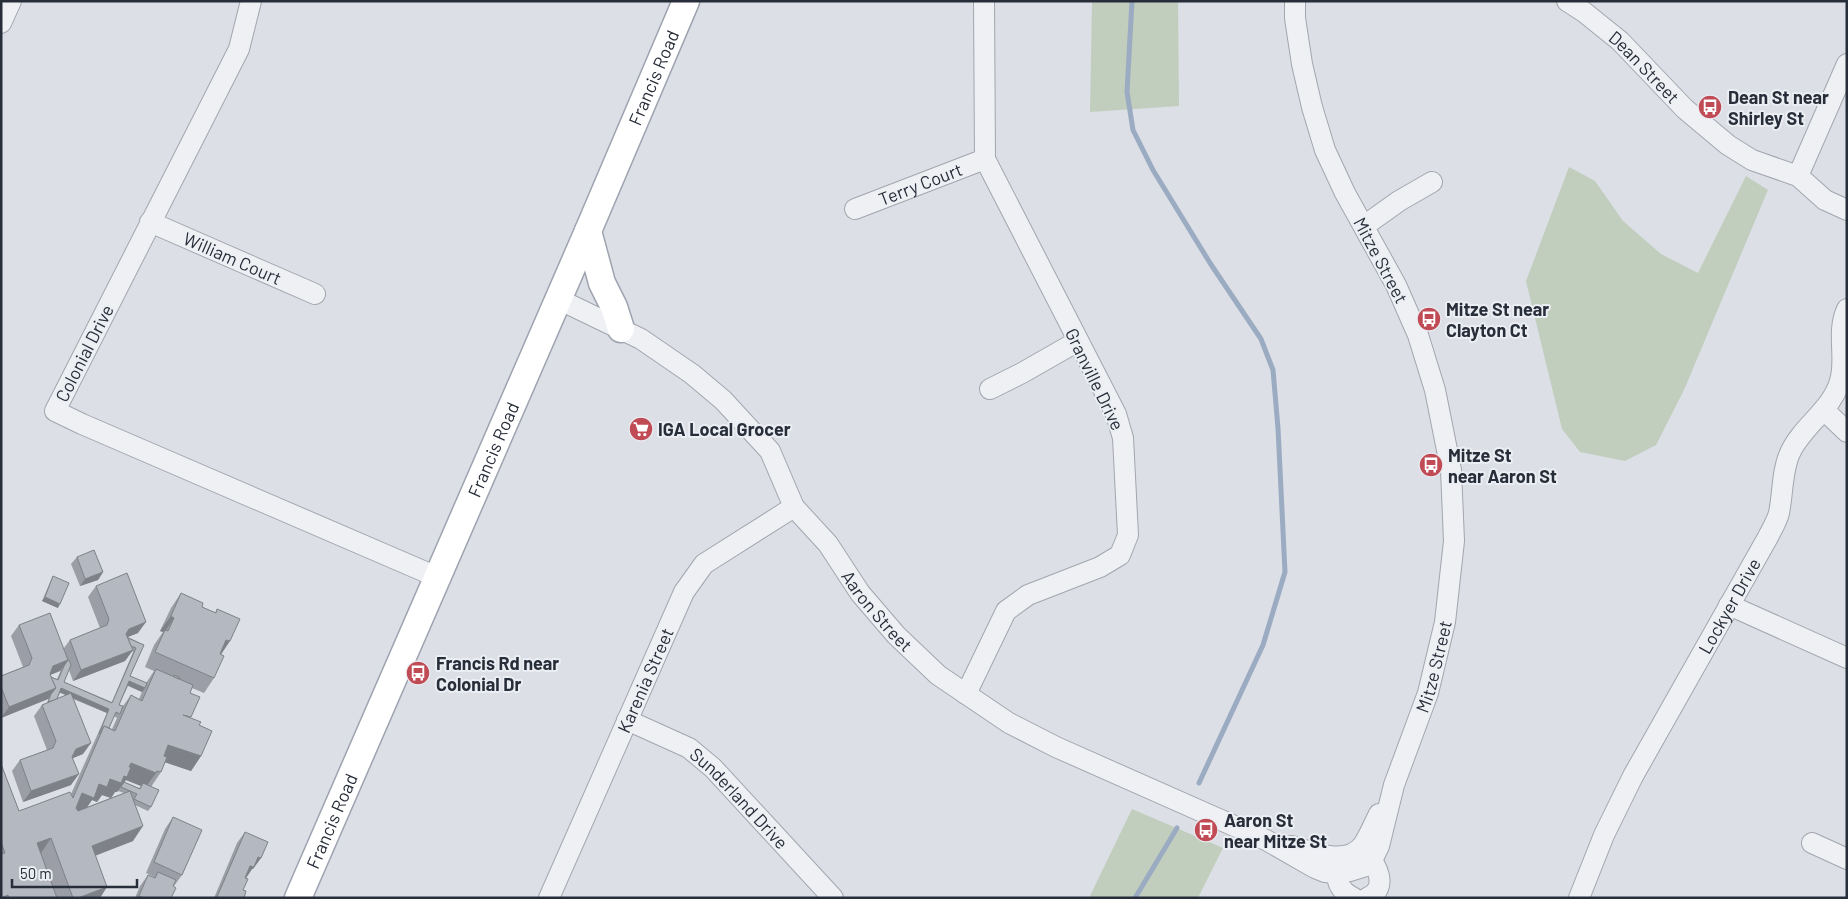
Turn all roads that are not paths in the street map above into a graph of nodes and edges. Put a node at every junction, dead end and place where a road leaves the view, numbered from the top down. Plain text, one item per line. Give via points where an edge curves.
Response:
1 (11, 1) edge
2 (250, 1) edge
3 (686, 1) edge
4 (984, 1) edge
5 (1295, 1) edge
6 (1567, 1) edge
7 (1, 23) edge
8 (1847, 64) edge
9 (985, 159) junction
10 (1798, 176) junction
11 (1432, 182) dead end
12 (855, 209) dead end
13 (1847, 210) edge
14 (150, 222) junction
15 (1364, 226) junction
16 (588, 231) junction
17 (316, 294) dead end
18 (558, 299) junction
19 (1847, 309) edge
20 (621, 329) junction
21 (1078, 341) junction
22 (990, 389) dead end
23 (1824, 410) junction
24 (1847, 432) edge
25 (794, 507) junction
26 (437, 577) junction
27 (1729, 605) junction
28 (1847, 658) edge
29 (966, 694) junction
30 (627, 720) junction
31 (1812, 843) dead end
32 (1847, 859) edge
33 (1352, 860) junction
34 (298, 898) edge
35 (549, 898) edge
36 (833, 898) edge
37 (1354, 898) edge
38 (1367, 898) edge
39 (1579, 898) edge

1 - 7 street
2 - 14 street, Colonial Drive via 239,49
3 - 16 main road, Francis Road
4 - 9 street, Granville Drive
5 - 15 street, Mitze Street via 1302,64 1315,116 1345,193
6 - 10 street, Dean Street via 1620,41 1685,108 1728,145 1752,160
8 - 10 street
9 - 12 street, Terry Court
9 - 21 street, Granville Drive
10 - 13 street, Dean Street via 1825,200
11 - 15 street
14 - 17 street, William Court
14 - 26 street, Colonial Drive via 56,411
15 - 33 street, Mitze Street via 1418,335 1435,390 1450,470 1454,541 1445,622 1428,693 1394,785 1379,846
16 - 18 main road, Francis Road
16 - 20 main road via 602,282
18 - 20 street, Aaron Street
18 - 26 main road, Francis Road
19 - 23 street, Lockyer Drive via 1843,324 1840,381
20 - 25 street, Aaron Street via 668,356 723,400 770,451
21 - 22 street
21 - 29 street, Granville Drive via 1116,414 1123,438 1128,535 1120,555 1100,567 1028,595 1006,611
23 - 24 street
23 - 27 street, Lockyer Drive via 1789,453 1778,515
25 - 29 street, Aaron Street via 828,544 860,593 896,635 938,675
25 - 30 street, Karenia Street via 704,564 684,592
26 - 34 main road, Francis Road
27 - 28 street
27 - 39 street, Lockyer Drive via 1633,776 1604,834
29 - 33 street, Aaron Street via 1009,723 1056,747 1266,840
30 - 35 street, Karenia Street
30 - 36 street, Sunderland Drive via 689,748 713,768
31 - 32 street
33 - 37 street via 1336,880 1342,891
33 - 38 street via 1379,871 1378,886

